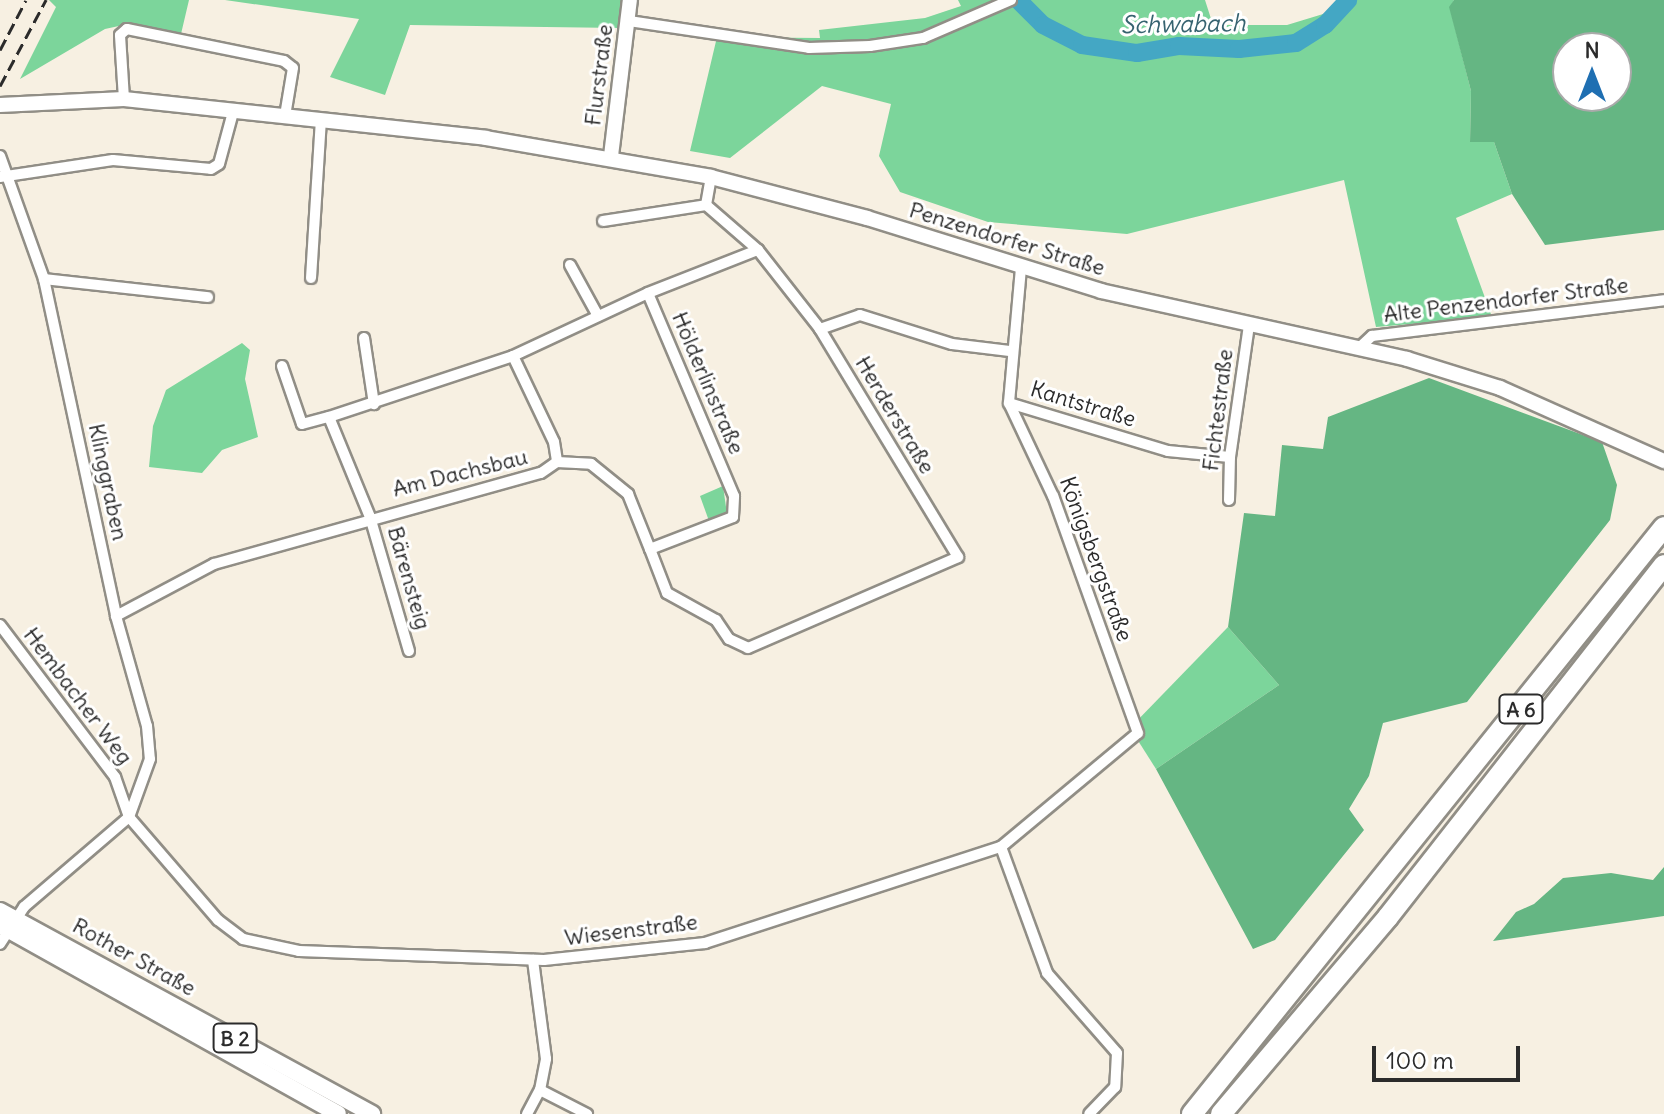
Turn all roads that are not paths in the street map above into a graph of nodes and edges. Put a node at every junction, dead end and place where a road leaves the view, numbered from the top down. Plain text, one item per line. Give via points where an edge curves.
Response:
1 (630, 0) edge
2 (1011, 0) edge
3 (629, 21) junction
4 (124, 99) junction
5 (0, 105) edge
6 (233, 112) junction
7 (285, 116) junction
8 (321, 120) junction
9 (0, 156) edge
10 (611, 156) junction
11 (2, 176) edge
12 (711, 177) junction
13 (706, 205) junction
14 (603, 221) dead end
15 (758, 250) junction
16 (570, 265) dead end
17 (1021, 268) junction
18 (311, 278) dead end
19 (44, 279) junction
20 (648, 293) junction
21 (208, 297) dead end
22 (1664, 300) edge
23 (598, 316) junction
24 (1249, 325) junction
25 (820, 329) junction
26 (364, 338) dead end
27 (1359, 348) junction
28 (1010, 351) junction
29 (513, 356) junction
30 (282, 366) dead end
31 (1009, 403) junction
32 (374, 404) junction
33 (329, 417) junction
34 (1230, 457) junction
35 (1664, 461) edge
36 (557, 462) junction
37 (1229, 500) dead end
38 (370, 517) junction
39 (1664, 527) edge
40 (650, 549) junction
41 (1664, 565) edge
42 (116, 616) junction
43 (0, 625) edge
44 (409, 651) dead end
45 (1138, 733) joint
46 (129, 817) junction
47 (1001, 847) junction
48 (6, 921) edge
49 (0, 944) edge
50 (533, 960) junction
51 (540, 1090) junction
52 (365, 1113) edge
53 (338, 1114) edge
54 (527, 1114) edge
55 (587, 1114) edge
56 (1089, 1114) edge
57 (1192, 1114) edge
58 (1221, 1114) edge

1 - 3 main road, Flurstraße
2 - 3 street via 923,38 870,46 809,48
3 - 10 main road, Flurstraße
4 - 5 main road, Penzendorfer Straße
4 - 6 main road, Penzendorfer Straße
4 - 7 street via 120,35 127,29 284,61 293,68
6 - 7 main road, Penzendorfer Straße
6 - 11 street via 219,164 211,169 113,160
7 - 8 main road, Penzendorfer Straße
8 - 10 main road, Penzendorfer Straße
8 - 18 street
9 - 11 street, Klinggraben
10 - 12 main road, Penzendorfer Straße
11 - 19 street, Klinggraben
12 - 13 street
12 - 17 main road, Penzendorfer Straße via 867,218
13 - 14 street
13 - 15 street, Herderstraße
15 - 20 street, Hölderlinstraße
15 - 25 street, Herderstraße
16 - 23 street
17 - 24 main road, Penzendorfer Straße
17 - 28 street, Kantstraße
19 - 21 street
19 - 42 street, Klinggraben
20 - 23 street
20 - 40 street, Hölderlinstraße via 734,496 733,517
22 - 27 street, Alte Penzendorfer Straße via 1372,336
23 - 29 street
24 - 27 main road, Penzendorfer Straße
24 - 34 street, Fichtestraße
25 - 28 street via 860,315 952,344
25 - 40 street, Herderstraße via 958,557 748,648 729,639 716,620 667,593
26 - 32 street
27 - 35 main road, Penzendorfer Straße via 1500,388
28 - 31 street, Kantstraße
29 - 32 street
29 - 36 street via 554,442
30 - 33 street via 302,424
31 - 34 street, Kantstraße via 1168,451
31 - 45 street, Königsbergstraße via 1053,496
32 - 33 street
33 - 38 street, Bärensteig
34 - 37 street, Fichtestraße
36 - 38 street, Am Dachsbau via 541,473
36 - 40 street via 591,464 628,494
38 - 42 street, Am Dachsbau via 214,564
38 - 44 street, Bärensteig
39 - 57 highway, A 6
41 - 58 highway, A 6 via 1388,917
42 - 46 street, Klinggraben via 147,726 150,759
43 - 46 street, Hembacher Weg via 115,777
45 - 47 street, Wiesenstraße
46 - 48 street
46 - 50 street, Wiesenstraße via 218,920 266,948
47 - 50 street, Wiesenstraße via 705,943
47 - 56 street via 1047,973 1117,1053 1115,1087
48 - 49 street
48 - 52 main road, Rother Straße / B 2
48 - 53 main road, Rother Straße / B 2
50 - 51 street via 546,1059
51 - 54 street
51 - 55 street

